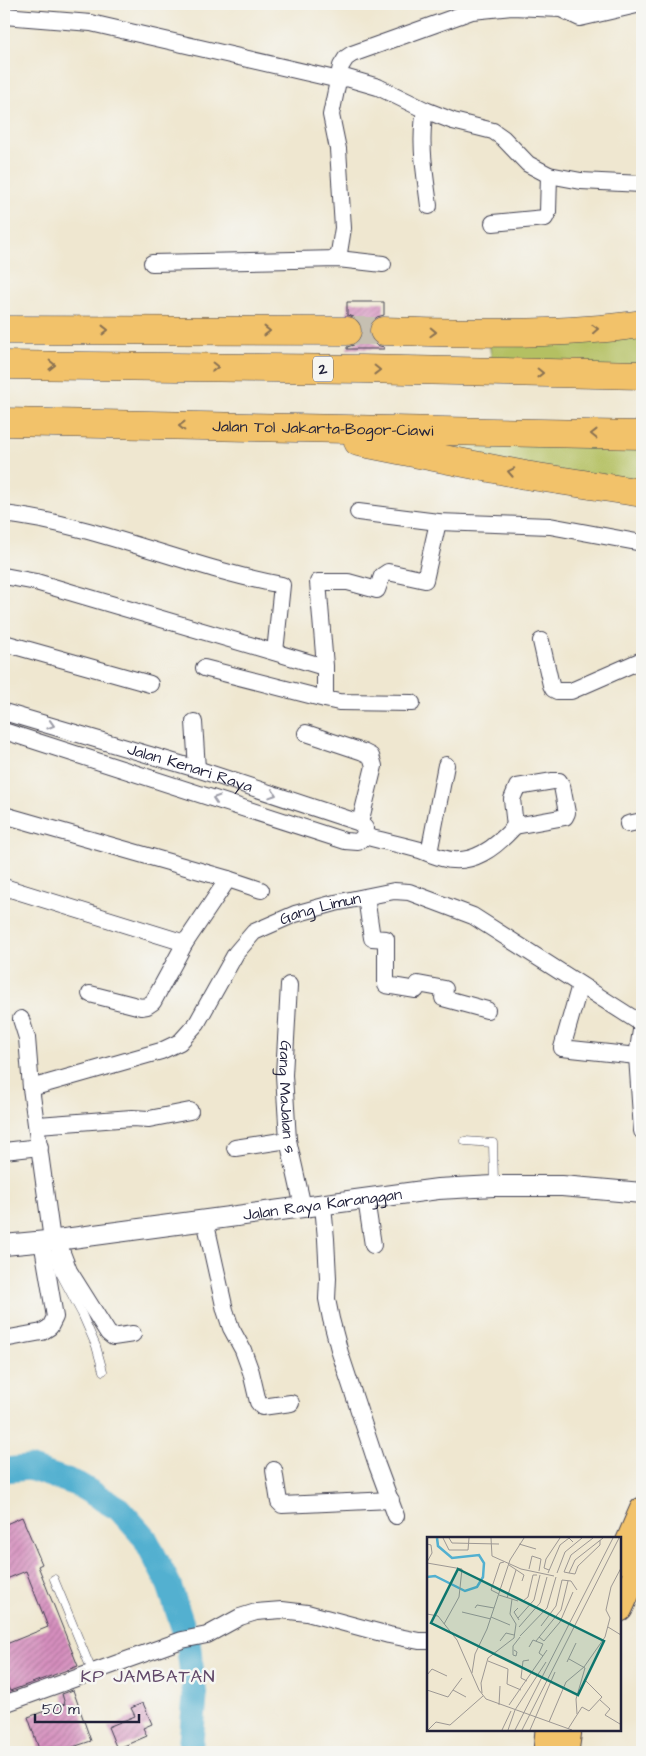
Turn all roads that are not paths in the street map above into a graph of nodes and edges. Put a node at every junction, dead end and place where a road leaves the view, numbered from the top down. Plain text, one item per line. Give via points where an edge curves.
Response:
1 (642, 4) edge
2 (462, 9) edge
3 (4, 16) edge
4 (339, 80) junction
5 (425, 110) junction
6 (549, 175) junction
7 (642, 184) edge
8 (429, 206) dead end
9 (493, 223) dead end
10 (338, 259) junction
11 (152, 263) dead end
12 (384, 264) dead end
13 (642, 324) edge
14 (4, 330) edge
15 (347, 331) tunnel mouth
16 (384, 331) tunnel mouth
17 (4, 365) edge
18 (642, 375) edge
19 (4, 422) edge
20 (284, 428) junction
21 (642, 435) edge
22 (642, 493) edge
23 (358, 512) dead end
24 (4, 514) edge
25 (438, 522) junction
26 (642, 543) edge
27 (4, 576) edge
28 (541, 641) dead end
29 (4, 643) edge
30 (275, 652) junction
31 (642, 660) edge
32 (321, 666) dead end
33 (204, 668) dead end
34 (150, 684) dead end
35 (325, 699) junction
36 (412, 703) dead end
37 (4, 712) edge
38 (194, 722) dead end
39 (4, 731) edge
40 (306, 733) dead end
41 (446, 765) dead end
42 (197, 769) junction
43 (4, 815) edge
44 (515, 826) dead end
45 (362, 830) junction
46 (429, 853) junction
47 (228, 879) junction
48 (4, 887) edge
49 (261, 890) dead end
50 (366, 897) junction
51 (186, 943) junction
52 (289, 985) dead end
53 (580, 985) junction
54 (90, 994) dead end
55 (487, 1010) dead end
56 (21, 1019) dead end
57 (642, 1024) edge
58 (637, 1056) junction
59 (32, 1088) junction
60 (190, 1111) dead end
61 (38, 1125) junction
62 (642, 1130) edge
63 (288, 1140) junction
64 (465, 1141) dead end
65 (40, 1147) junction
66 (235, 1148) dead end
67 (4, 1151) edge
68 (494, 1186) junction
69 (642, 1193) edge
70 (366, 1199) junction
71 (323, 1205) junction
72 (303, 1207) junction
73 (204, 1220) junction
74 (50, 1241) junction
75 (4, 1245) edge
76 (373, 1245) dead end
77 (133, 1334) dead end
78 (4, 1339) edge
79 (103, 1371) dead end
80 (291, 1403) dead end
81 (274, 1470) dead end
82 (391, 1500) junction
83 (642, 1510) edge
84 (396, 1516) dead end
85 (621, 1559) edge
86 (642, 1560) edge
87 (54, 1579) dead end
88 (621, 1608) edge
89 (427, 1641) edge
90 (92, 1672) junction
91 (4, 1704) edge
92 (548, 1731) edge
93 (570, 1731) edge
94 (546, 1752) edge
95 (566, 1752) edge

1 - 2 street via 580,18 561,9
2 - 4 street via 352,54 343,62
3 - 4 street via 92,23
4 - 5 street via 347,78 378,87
4 - 10 street via 331,115 338,149 344,228
5 - 6 street via 493,131 528,164
5 - 8 street via 421,131
6 - 7 street via 581,181
6 - 9 street via 545,218
10 - 11 street
10 - 12 street
16 -> 13 highway via 488,334
14 -> 15 highway
17 -> 18 highway, 2
20 -> 19 highway, Jalan Tol Jakarta–Bogor–Ciawi
21 -> 20 highway, Jalan Tol Jakarta–Bogor–Ciawi
22 -> 20 highway via 525,475
23 - 25 street
24 - 30 street via 108,536 282,586
25 - 26 street via 550,526
25 - 35 street via 425,580 388,572 382,576 377,590 348,582 318,582
27 - 30 street via 36,582
28 - 31 street via 551,685 557,691 571,691
29 - 34 street
30 - 32 street
33 - 35 street
35 - 36 street
37 -> 42 street, Jalan Kenari Raya
38 - 42 street
45 -> 39 street, Jalan Kenari Raya via 358,842 346,841
40 - 45 street via 371,756 374,766
41 - 46 street
42 -> 45 street, Jalan Kenari Raya
43 - 47 street
44 - 46 street, Jalan Kenari Raya via 501,842 481,856 443,859
45 - 46 street, Jalan Kenari Raya
47 - 49 street
47 - 51 street
48 - 51 street
50 - 53 street, Gang Limun via 394,891 410,892 472,916
50 - 55 street via 372,938 386,939 386,985 416,990 418,984 445,989 443,998
50 - 59 street, Gang Limun via 295,914 254,932 236,953 198,1023 180,1042 161,1051
51 - 54 street via 153,1002 147,1006
52 - 63 street, Gang MaJalan s via 284,1075
53 - 57 street, Gang Limun
53 - 58 street via 562,1048
56 - 59 street via 27,1038
57 - 58 street
58 - 62 street
59 - 61 street
60 - 61 street via 149,1119
61 - 65 street
63 - 66 street
63 - 72 street, Gang MaJalan s
64 - 68 lane via 493,1143
65 - 67 street
65 - 74 street
68 - 69 street, Jalan Raya Karanggan via 562,1186
68 - 70 street, Jalan Raya Karanggan via 438,1189
70 - 71 street, Jalan Raya Karanggan
70 - 76 street
71 - 72 street, Jalan Raya Karanggan
71 - 82 street via 327,1299 331,1318
72 - 73 street, Jalan Raya Karanggan
73 - 74 street, Jalan Raya Karanggan
73 - 80 street via 225,1310 251,1372 258,1402 262,1407
74 - 75 street, Jalan Raya Karanggan
74 - 77 street via 108,1333 117,1338
74 - 78 street via 55,1317 50,1327 42,1332
74 - 79 lane via 59,1271 82,1314
81 - 82 street via 282,1505
82 - 84 street
83 - 85 main road
86 - 88 main road
87 - 90 lane
89 - 90 street via 389,1635 308,1613 256,1612 208,1635 182,1640
90 - 91 street
92 - 94 main road
93 - 95 main road

